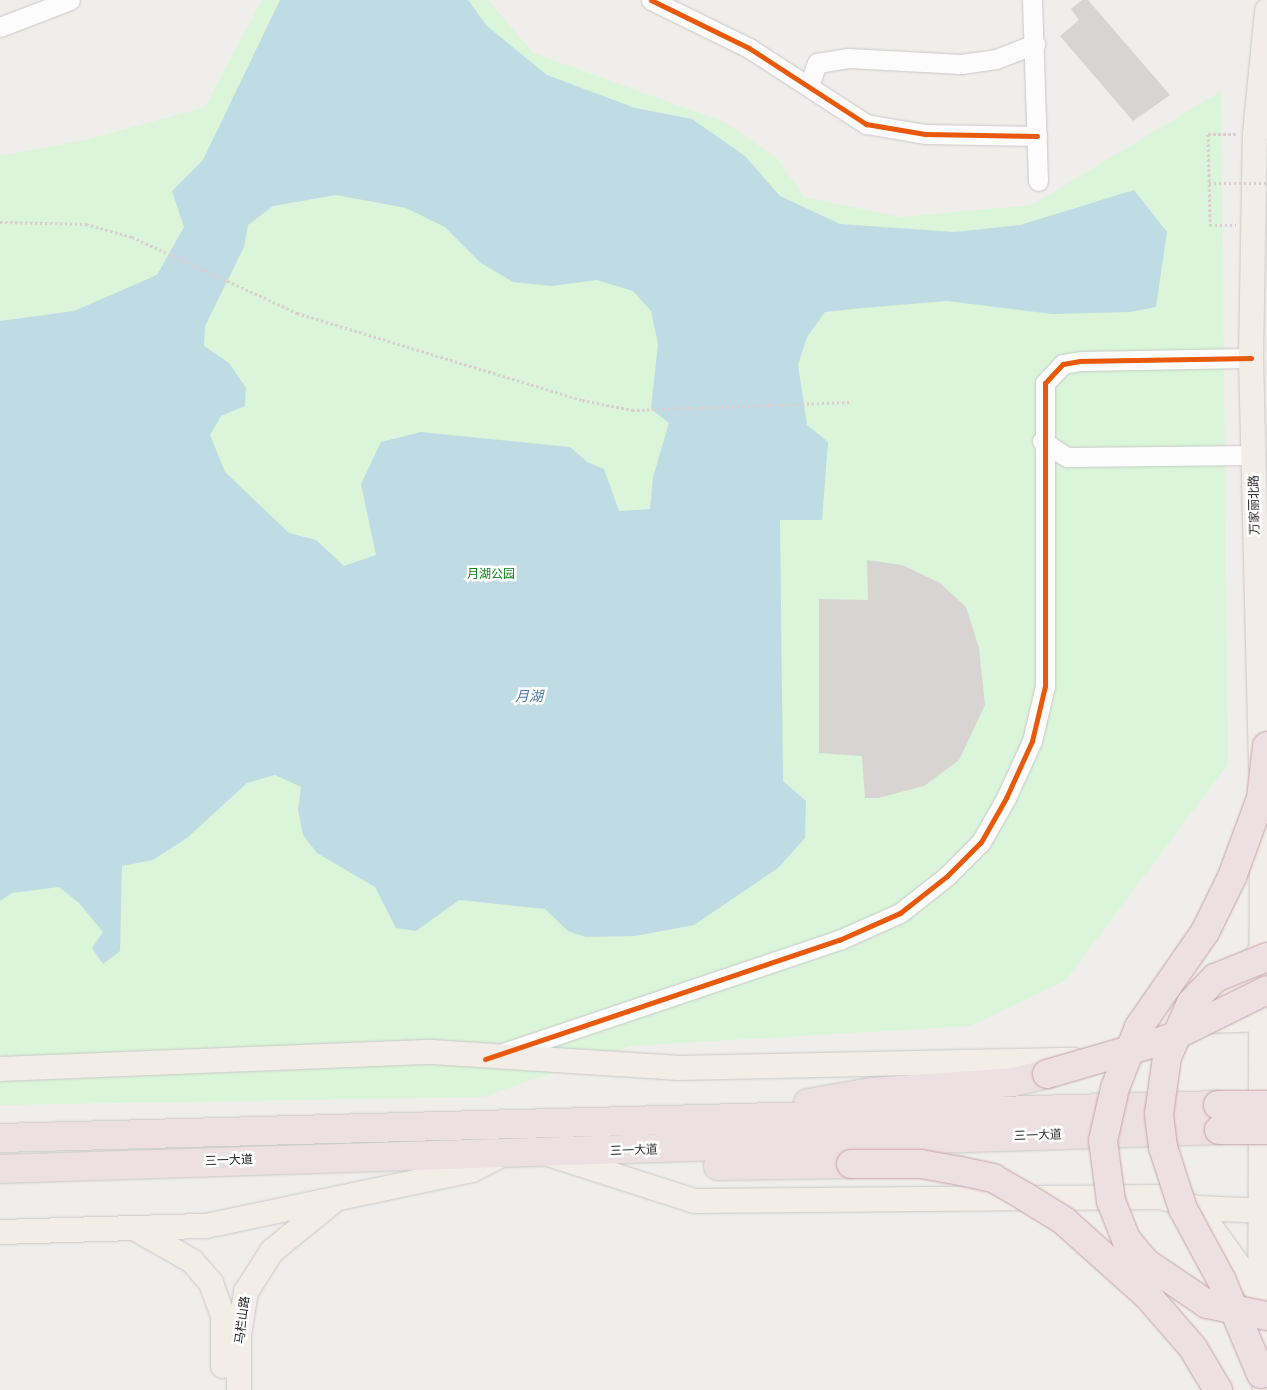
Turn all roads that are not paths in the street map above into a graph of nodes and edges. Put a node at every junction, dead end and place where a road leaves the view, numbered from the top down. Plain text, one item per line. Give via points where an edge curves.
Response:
1 (70, 0) edge
2 (651, 0) edge
3 (1032, 0) edge
4 (1267, 11) edge
5 (0, 27) edge
6 (1036, 44) junction
7 (808, 86) junction
8 (1037, 136) junction
9 (1038, 182) dead end
10 (1252, 358) junction
11 (1042, 441) junction
12 (1254, 456) junction
13 (1067, 457) junction
14 (1042, 480) junction
15 (1267, 746) edge
16 (1264, 952) edge
17 (1267, 990) edge
18 (1264, 1019) edge
19 (1205, 1021) junction
20 (485, 1059) junction
21 (0, 1069) edge
22 (1267, 1105) edge
23 (1219, 1117) junction
24 (690, 1121) junction
25 (1267, 1130) edge
26 (0, 1138) edge
27 (616, 1151) junction
28 (505, 1153) junction
29 (548, 1154) junction
30 (0, 1169) edge
31 (337, 1198) junction
32 (1197, 1208) junction
33 (1264, 1211) edge
34 (134, 1228) junction
35 (0, 1232) edge
36 (1264, 1306) edge
37 (223, 1390) edge
38 (239, 1390) edge
39 (1218, 1390) edge
40 (1264, 1390) edge

1 - 5 street
2 - 7 street via 749,48
3 - 6 street
4 - 10 main road, 万家丽北路 via 1255,134
6 - 7 street via 996,59 961,64 848,58 817,63
6 - 8 street
7 - 8 street via 866,124 924,134
8 - 9 street
10 - 11 street via 1063,364 1045,383
10 - 12 main road, 万家丽北路
11 - 13 street
11 - 14 street
12 - 13 street
12 - 16 main road, 万家丽北路
13 - 14 street
14 - 20 street via 1045,686 1032,741 981,842 948,876 900,913 839,940
15 - 36 highway, bridge via 1261,798 1232,877 1205,932 1139,1027 1114,1088 1103,1141 1111,1201 1126,1239 1145,1262 1207,1304
16 - 18 main road, 万家丽北路
16 - 19 main road via 1229,1001
16 - 40 highway, bridge via 1215,978 1191,1003 1167,1057 1159,1114 1163,1148 1183,1209 1222,1281
17 - 24 highway, bridge via 1168,1039 1012,1082 872,1092
18 - 19 main road
18 - 33 main road, 万家丽北路
19 - 20 main road via 1174,1038 1105,1058 1057,1061 679,1068
20 - 21 main road via 432,1052
22 - 23 highway, 三一大道, bridge
23 - 24 highway, 三一大道
23 - 25 highway, 三一大道, bridge
23 - 27 highway, 三一大道
24 - 26 highway, 三一大道
27 - 29 highway, 三一大道
27 - 39 highway, bridge via 671,1166 921,1164 993,1178 1063,1220 1148,1296 1193,1348
28 - 29 highway, 三一大道
28 - 30 highway, 三一大道
28 - 31 main road via 472,1170
29 - 32 main road via 694,1201 1153,1197
31 - 34 main road via 206,1226
31 - 38 main road, 马栏山路 via 272,1251 246,1292 239,1335
32 - 33 main road
32 - 36 main road
33 - 36 main road, 万家丽北路
34 - 35 main road
34 - 37 main road, 马栏山路 via 192,1260 211,1283 223,1316
36 - 40 main road, 万家丽北路

